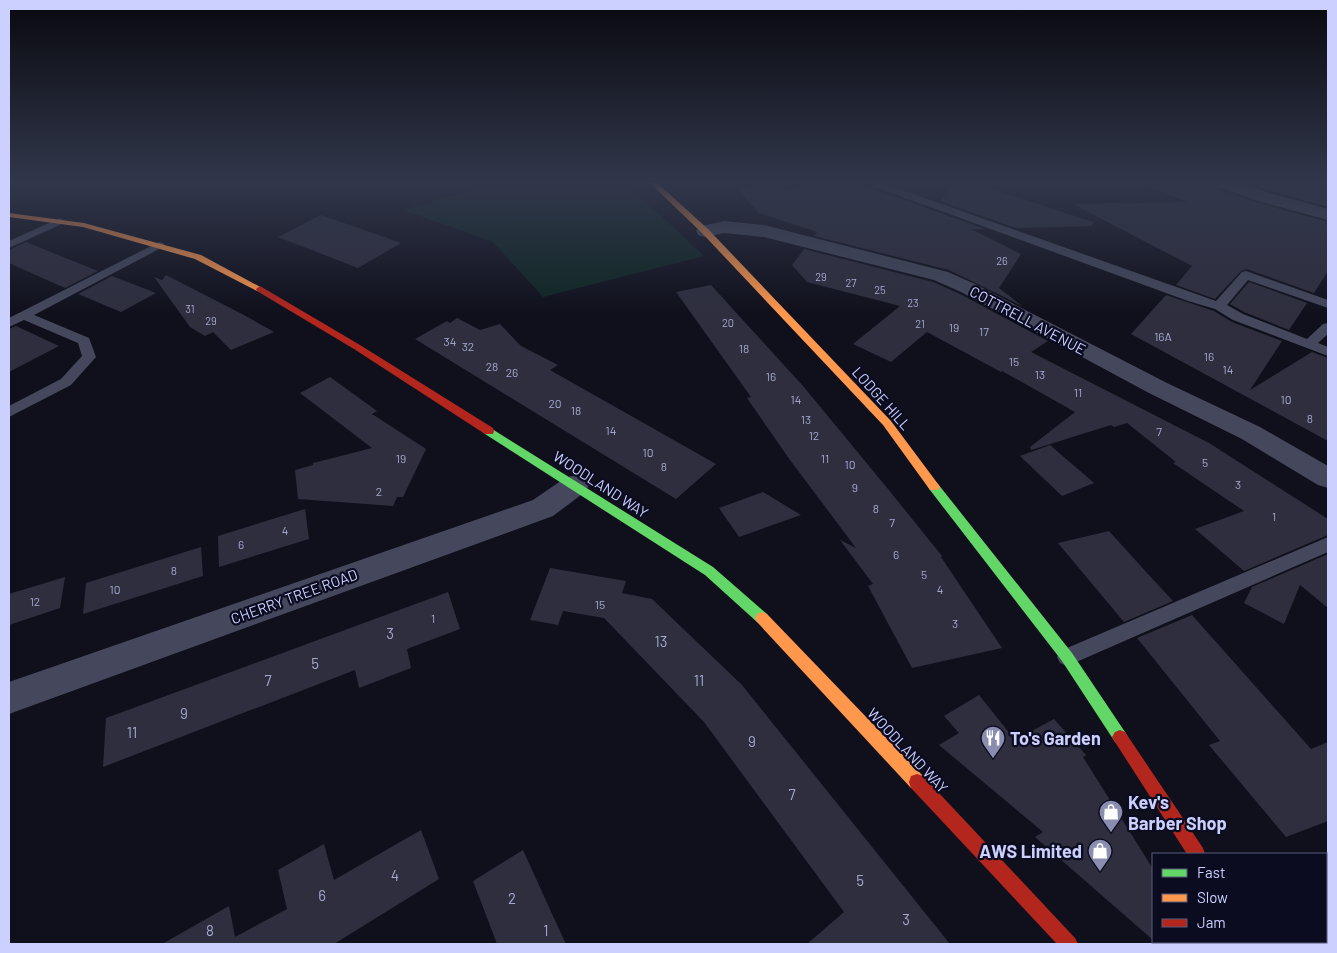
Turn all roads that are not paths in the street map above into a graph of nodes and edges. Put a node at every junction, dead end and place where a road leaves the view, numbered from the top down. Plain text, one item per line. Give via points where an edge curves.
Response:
1 (50, 225) edge
2 (86, 225) edge
3 (699, 225) edge
4 (992, 225) edge
5 (705, 231) junction
6 (9, 245) edge
7 (159, 245) junction
8 (1328, 304) edge
9 (1219, 306) junction
10 (25, 316) junction
11 (9, 323) edge
12 (1328, 327) edge
13 (1310, 343) junction
14 (1328, 352) edge
15 (9, 412) edge
16 (1328, 478) edge
17 (575, 485) junction
18 (1328, 544) edge
19 (1067, 657) junction
20 (9, 698) edge
21 (1196, 853) edge
22 (1069, 944) edge

1 - 6 lane
2 - 7 street, WOODLAND WAY
3 - 5 street, LODGE HILL
4 - 9 lane
5 - 16 street, COTTRELL AVENUE via 724,227 764,231 941,276 1251,433
5 - 19 street, LODGE HILL via 887,423
7 - 10 lane
7 - 17 street, WOODLAND WAY via 198,258 279,299
8 - 9 lane via 1246,275
9 - 13 lane via 1238,317
10 - 11 lane
10 - 15 lane via 84,341 88,357 66,382
12 - 13 lane
13 - 14 lane
17 - 20 street, CHERRY TREE ROAD via 543,508
17 - 22 street, WOODLAND WAY via 709,571 770,625
18 - 19 lane
19 - 21 street, LODGE HILL

